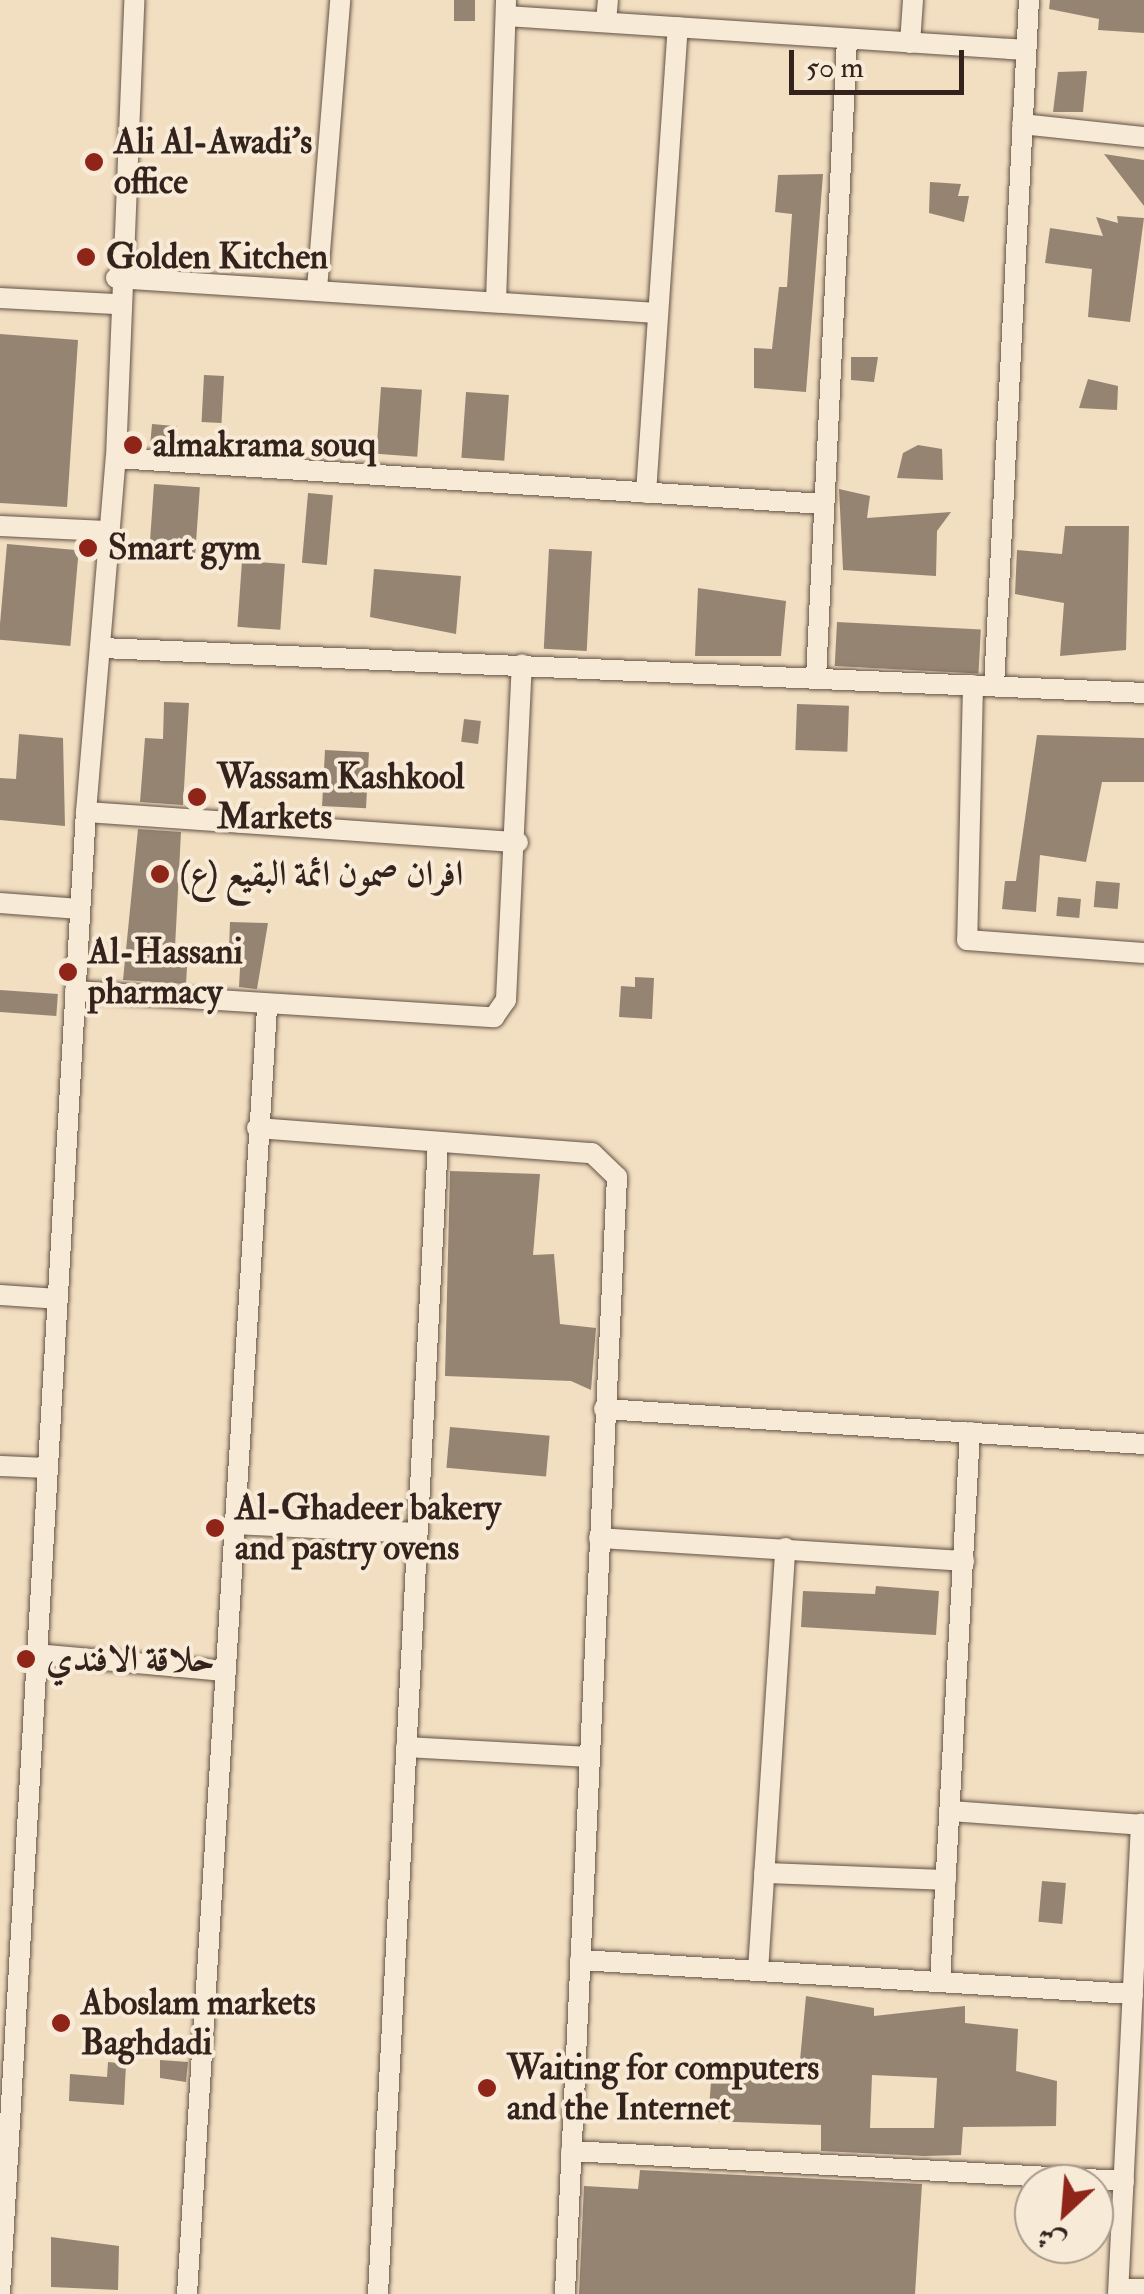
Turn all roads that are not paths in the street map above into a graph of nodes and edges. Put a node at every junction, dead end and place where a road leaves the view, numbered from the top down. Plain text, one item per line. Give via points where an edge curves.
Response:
1 (134, 0) edge
2 (340, 0) edge
3 (608, 0) edge
4 (913, 0) edge
5 (1029, 0) edge
6 (506, 8) edge
7 (606, 22) junction
8 (678, 27) junction
9 (847, 38) junction
10 (910, 43) junction
11 (1026, 50) junction
12 (1022, 124) junction
13 (1144, 137) edge
14 (116, 278) junction
15 (317, 289) junction
16 (0, 298) edge
17 (496, 302) junction
18 (115, 304) junction
19 (658, 313) junction
20 (116, 458) junction
21 (646, 493) junction
22 (824, 504) junction
23 (0, 526) edge
24 (107, 531) junction
25 (102, 648) junction
26 (522, 664) junction
27 (816, 678) junction
28 (984, 685) junction
29 (1144, 693) edge
30 (86, 812) junction
31 (518, 842) junction
32 (0, 903) edge
33 (80, 909) junction
34 (1144, 954) edge
35 (76, 991) junction
36 (267, 1009) junction
37 (257, 1128) junction
38 (438, 1143) junction
39 (0, 1295) edge
40 (58, 1299) junction
41 (604, 1409) junction
42 (970, 1432) junction
43 (1144, 1444) edge
44 (0, 1466) edge
45 (48, 1468) junction
46 (234, 1524) junction
47 (417, 1533) junction
48 (599, 1538) junction
49 (784, 1548) junction
50 (964, 1561) junction
51 (37, 1654) junction
52 (224, 1671) junction
53 (406, 1747) junction
54 (589, 1758) junction
55 (950, 1811) junction
56 (1142, 1825) edge
57 (764, 1874) junction
58 (946, 1880) junction
59 (580, 1960) junction
60 (758, 1971) junction
61 (940, 1982) junction
62 (1133, 1994) junction
63 (6, 2051) edge
64 (571, 2151) junction
65 (1124, 2182) junction
66 (1144, 2289) edge
67 (1118, 2292) edge
68 (0, 2294) edge
69 (187, 2294) edge
70 (378, 2294) edge
71 (565, 2294) edge

1 - 14 street
2 - 15 street
3 - 7 street
4 - 10 street
5 - 11 street
6 - 7 street
6 - 17 street
7 - 8 street
8 - 9 street
8 - 19 street
9 - 10 street
9 - 22 street
10 - 11 street
11 - 12 street
12 - 13 street
12 - 28 street
14 - 15 street
14 - 18 street
15 - 17 street
16 - 18 street
17 - 19 street
18 - 20 street
19 - 21 street
20 - 21 street
20 - 24 street
21 - 22 street
22 - 27 street
23 - 24 street
24 - 25 street
25 - 26 street
25 - 30 street
26 - 27 street
26 - 31 street
27 - 28 street
28 - 29 street
28 - 34 street via 967,940
30 - 31 street
30 - 33 street
31 - 36 street via 506,1000 494,1017
32 - 33 street
33 - 35 street
35 - 36 street
35 - 40 street
36 - 37 street
37 - 38 street
37 - 46 street
38 - 41 street via 592,1153 617,1176
38 - 47 street
39 - 40 street
40 - 45 street
41 - 42 street
41 - 48 street
42 - 43 street
42 - 50 street
44 - 45 street
45 - 51 street
46 - 47 street
46 - 52 street
47 - 53 street
48 - 49 street
48 - 54 street
49 - 50 street
49 - 57 street
50 - 55 street
51 - 52 street
51 - 63 street
52 - 69 street
53 - 54 street
53 - 70 street
54 - 59 street
55 - 56 street
55 - 58 street
56 - 62 street
57 - 58 street
57 - 60 street
58 - 61 street
59 - 60 street
59 - 64 street
60 - 61 street
61 - 62 street
62 - 65 street
63 - 68 street
64 - 65 street
64 - 71 street
65 - 67 street
66 - 67 street

